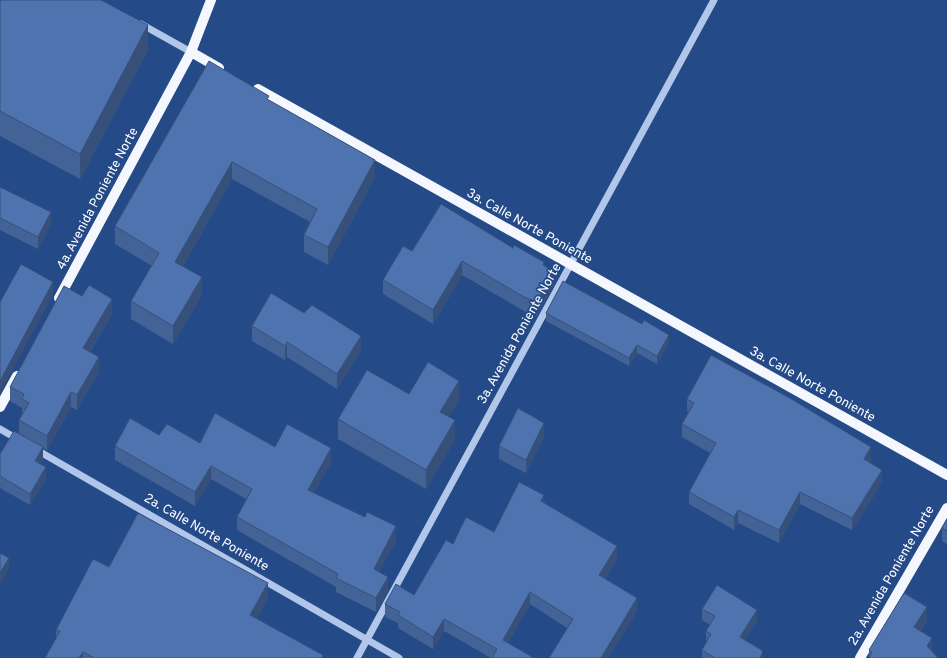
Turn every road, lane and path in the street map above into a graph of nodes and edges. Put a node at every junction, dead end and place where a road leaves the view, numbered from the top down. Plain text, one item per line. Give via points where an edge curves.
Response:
1 (211, 0) edge
2 (714, 0) edge
3 (133, 19) edge
4 (191, 52) junction
5 (226, 72) edge
6 (247, 83) edge
7 (571, 265) junction
8 (53, 310) edge
9 (22, 365) edge
10 (0, 407) edge
11 (0, 429) edge
12 (947, 475) edge
13 (947, 508) edge
14 (367, 639) junction
15 (357, 658) edge
16 (399, 658) edge
17 (860, 658) edge

1 - 4 main road, 4a. Avenida Poniente Norte
2 - 7 street, 3a. Avenida Poniente Norte
3 - 4 street
4 - 5 main road
4 - 8 main road, 4a. Avenida Poniente Norte
6 - 7 main road, 3a. Calle Norte Poniente
7 - 12 main road, 3a. Calle Norte Poniente
7 - 14 street, 3a. Avenida Poniente Norte
9 - 10 main road
11 - 14 street, 2a. Calle Norte Poniente
13 - 17 main road, 2a. Avenida Poniente Norte
14 - 15 street, 3a. Avenida Poniente Norte
14 - 16 street, 2a. Calle Norte Poniente

